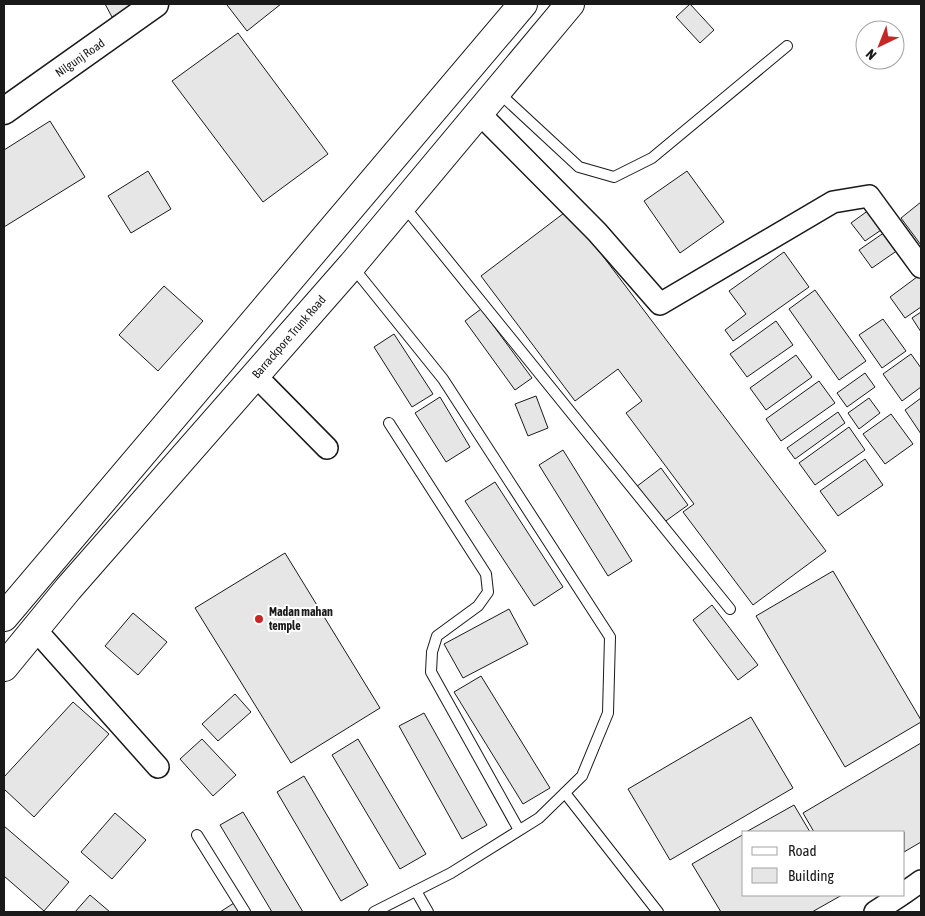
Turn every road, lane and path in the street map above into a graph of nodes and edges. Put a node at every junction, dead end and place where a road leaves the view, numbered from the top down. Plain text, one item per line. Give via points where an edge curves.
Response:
1 (156, 4) edge
2 (523, 4) edge
3 (570, 4) edge
4 (787, 46) dead end
5 (497, 91) junction
6 (4, 111) edge
7 (479, 113) junction
8 (402, 205) junction
9 (352, 265) junction
10 (921, 267) edge
11 (255, 376) junction
12 (389, 423) dead end
13 (327, 448) dead end
14 (730, 609) dead end
15 (4, 617) edge
16 (35, 629) junction
17 (4, 667) edge
18 (158, 767) dead end
19 (565, 793) junction
20 (519, 830) junction
21 (198, 835) dead end
22 (921, 881) edge
23 (416, 891) junction
24 (905, 892) edge
25 (899, 896) edge
26 (245, 912) edge
27 (374, 912) edge
28 (428, 912) edge
29 (658, 912) edge
30 (874, 912) edge

1 - 6 street, Nilgunj Road
2 - 15 main road
3 - 5 main road, Barrackpore Trunk Road
4 - 5 lane via 652,158 614,176 579,166
5 - 7 main road, Barrackpore Trunk Road
7 - 8 main road, Barrackpore Trunk Road
7 - 10 street via 597,232 660,304 833,202 869,196
8 - 9 main road, Barrackpore Trunk Road
8 - 14 lane
9 - 11 main road, Barrackpore Trunk Road
9 - 19 lane via 443,379 610,637 608,713 582,776
11 - 13 street
11 - 16 main road, Barrackpore Trunk Road
12 - 20 lane via 486,574 488,592 478,606 437,636 431,672
16 - 17 main road, Barrackpore Trunk Road
16 - 18 street
19 - 20 lane via 539,818
19 - 29 lane
20 - 23 lane
21 - 26 lane
22 - 24 street
23 - 27 lane
23 - 28 lane
25 - 30 street

